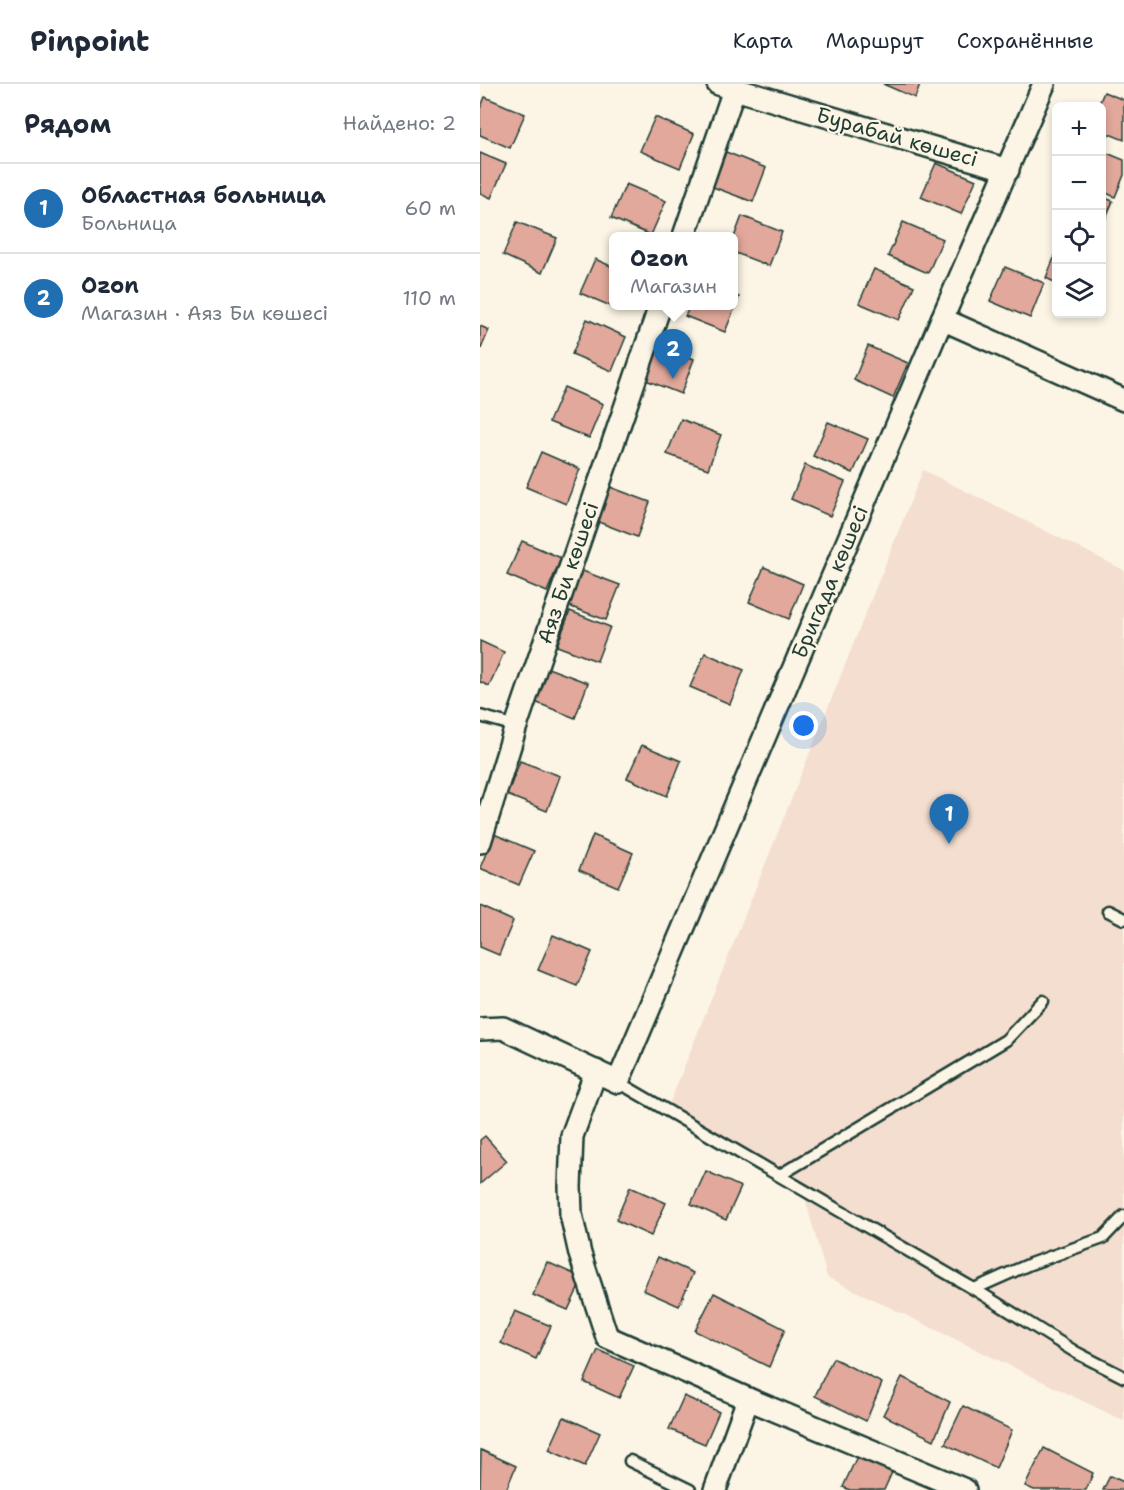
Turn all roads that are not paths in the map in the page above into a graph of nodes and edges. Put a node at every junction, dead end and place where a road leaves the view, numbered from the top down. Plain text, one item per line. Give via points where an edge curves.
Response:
1 (1044, 84) edge
2 (729, 86) edge
3 (1008, 170) junction
4 (685, 232) edge
5 (659, 310) edge
6 (942, 319) junction
7 (1124, 400) edge
8 (480, 716) edge
9 (516, 726) junction
10 (480, 842) edge
11 (1108, 911) dead end
12 (1124, 919) edge
13 (1042, 1000) dead end
14 (480, 1029) edge
15 (596, 1071) junction
16 (618, 1082) junction
17 (780, 1175) junction
18 (1124, 1216) edge
19 (974, 1289) junction
20 (1124, 1377) edge
21 (748, 1399) junction
22 (630, 1461) dead end
23 (690, 1490) edge
24 (715, 1490) edge
25 (965, 1490) edge

1 - 3 street, Бригада көшесі
2 - 3 street, Бурабай көшесі
2 - 4 street
3 - 6 street, Бригада көшесі
5 - 9 street, Аяз Би көшесі
6 - 7 street
6 - 16 street, Бригада көшесі
8 - 9 lane
9 - 10 street, Аяз Би көшесі
11 - 12 lane
13 - 17 lane via 1006,1040
14 - 15 street via 503,1028
15 - 16 street
15 - 21 street via 572,1136 571,1214 607,1337
16 - 17 lane
17 - 19 lane
18 - 19 lane via 1103,1238
19 - 20 lane via 1077,1353
21 - 24 street
21 - 25 street
22 - 23 lane

